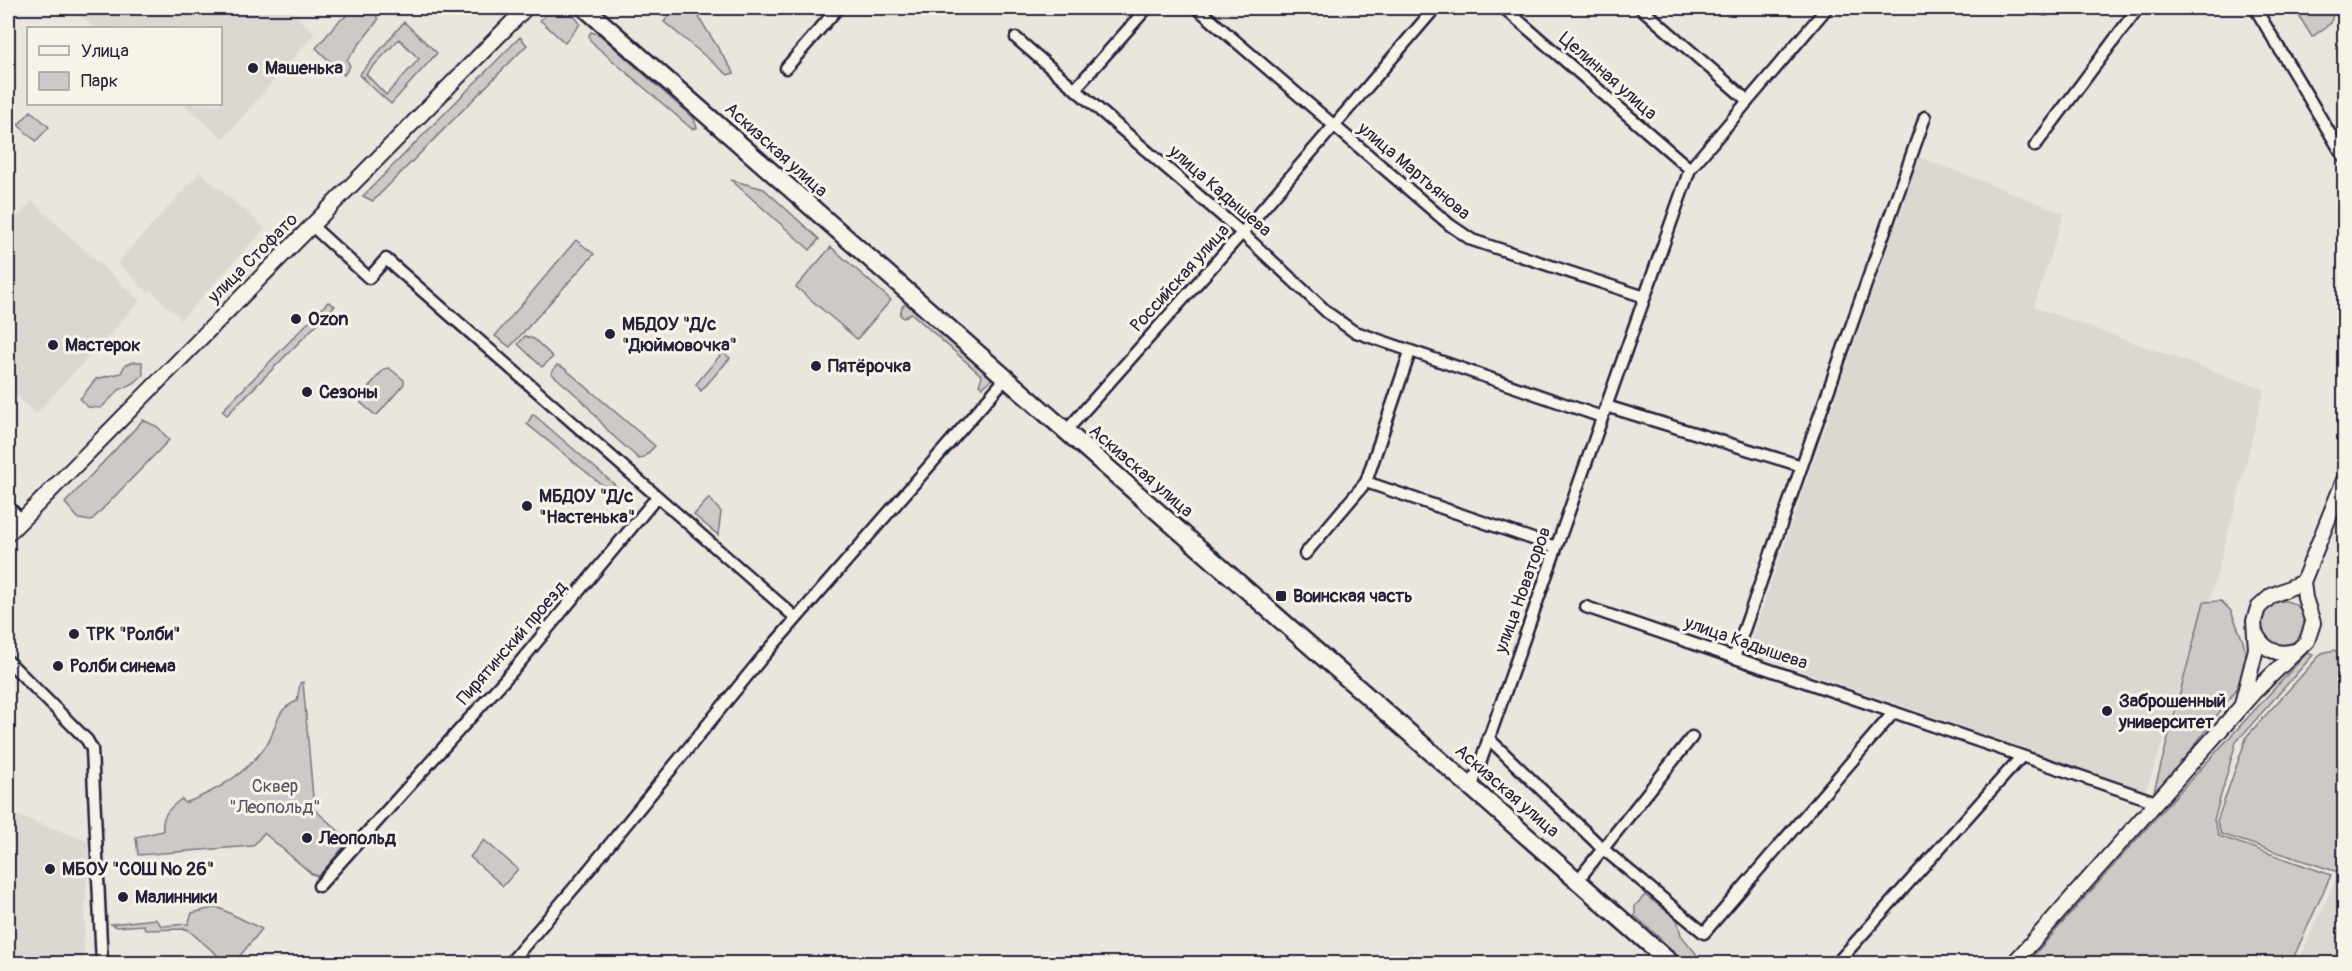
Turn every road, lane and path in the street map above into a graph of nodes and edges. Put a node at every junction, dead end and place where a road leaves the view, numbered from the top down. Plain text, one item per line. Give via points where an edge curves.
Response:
1 (526, 8) edge
2 (585, 8) edge
3 (838, 8) edge
4 (1147, 8) edge
5 (1197, 8) edge
6 (1435, 8) edge
7 (1504, 8) edge
8 (1641, 8) edge
9 (1827, 8) edge
10 (2138, 8) edge
11 (2255, 8) edge
12 (1016, 38) dead end
13 (786, 68) dead end
14 (1075, 89) junction
15 (1748, 101) junction
16 (1925, 117) dead end
17 (1334, 125) junction
18 (2035, 146) dead end
19 (2344, 157) edge
20 (1690, 169) junction
21 (311, 225) junction
22 (1242, 233) junction
23 (1645, 297) junction
24 (1410, 352) junction
25 (1006, 378) junction
26 (1606, 406) junction
27 (1602, 417) junction
28 (1066, 431) junction
29 (1802, 466) junction
30 (2344, 480) edge
31 (1366, 482) junction
32 (657, 497) junction
33 (8, 506) edge
34 (21, 520) junction
35 (8, 534) edge
36 (1556, 547) junction
37 (1305, 554) dead end
38 (2303, 582) junction
39 (2279, 594) junction
40 (1586, 607) dead end
41 (2310, 609) junction
42 (796, 618) junction
43 (2256, 634) junction
44 (2295, 651) junction
45 (1734, 658) junction
46 (8, 661) edge
47 (2241, 706) junction
48 (1894, 712) junction
49 (1692, 737) dead end
50 (1488, 738) junction
51 (2022, 756) junction
52 (1472, 786) junction
53 (2156, 802) junction
54 (1602, 848) junction
55 (1578, 880) junction
56 (319, 886) dead end
57 (102, 963) edge
58 (508, 963) edge
59 (1672, 963) edge
60 (1836, 963) edge
61 (2013, 963) edge

1 - 21 street, улица Стофато
2 - 25 main road, Аскизская улица
3 - 13 street
4 - 14 street
5 - 17 street, улица Мартьянова
6 - 17 street, Российская улица
7 - 20 street, Целинная улица
8 - 15 street
9 - 15 street, улица Новаторов
10 - 18 street
11 - 19 street
12 - 14 street, улица Кадышева
14 - 22 street, улица Кадышева
15 - 20 street, улица Новаторов
16 - 29 street
17 - 22 street, Российская улица
17 - 23 street, улица Мартьянова via 1472,240
20 - 23 street, улица Новаторов
21 - 32 street via 369,278 386,259
21 - 34 street, улица Стофато
22 - 24 street, улица Кадышева via 1353,332
22 - 28 street, Российская улица
23 - 26 street, улица Новаторов
24 - 27 street, улица Кадышева
24 - 31 street
25 - 28 main road, Аскизская улица
25 - 42 street
26 - 27 street, улица Новаторов
26 - 29 street
27 - 36 street, улица Новаторов
28 - 52 main road, Аскизская улица
29 - 45 street
30 - 38 street
31 - 36 street
31 - 37 street
32 - 42 street
32 - 56 street, Пирятинский проезд via 516,667
33 - 34 street
34 - 35 street, улица Стофато
36 - 50 street, улица Новаторов
38 - 39 street
38 - 41 street
39 - 41 street via 2297,596
39 - 43 street via 2267,598 2258,608
40 - 45 street, улица Кадышева
41 - 44 street via 2312,633
42 - 58 street
43 - 44 street via 2272,651
43 - 47 street via 2256,650
44 - 47 street
45 - 48 street, улица Кадышева
46 - 57 street via 92,749
47 - 53 street
48 - 51 street, улица Кадышева
48 - 54 street via 1704,933
49 - 54 street
50 - 52 street, улица Новаторов
50 - 54 street
51 - 53 street, улица Кадышева
51 - 60 street
52 - 55 main road, Аскизская улица
53 - 61 street
54 - 55 street
55 - 59 main road, Аскизская улица

